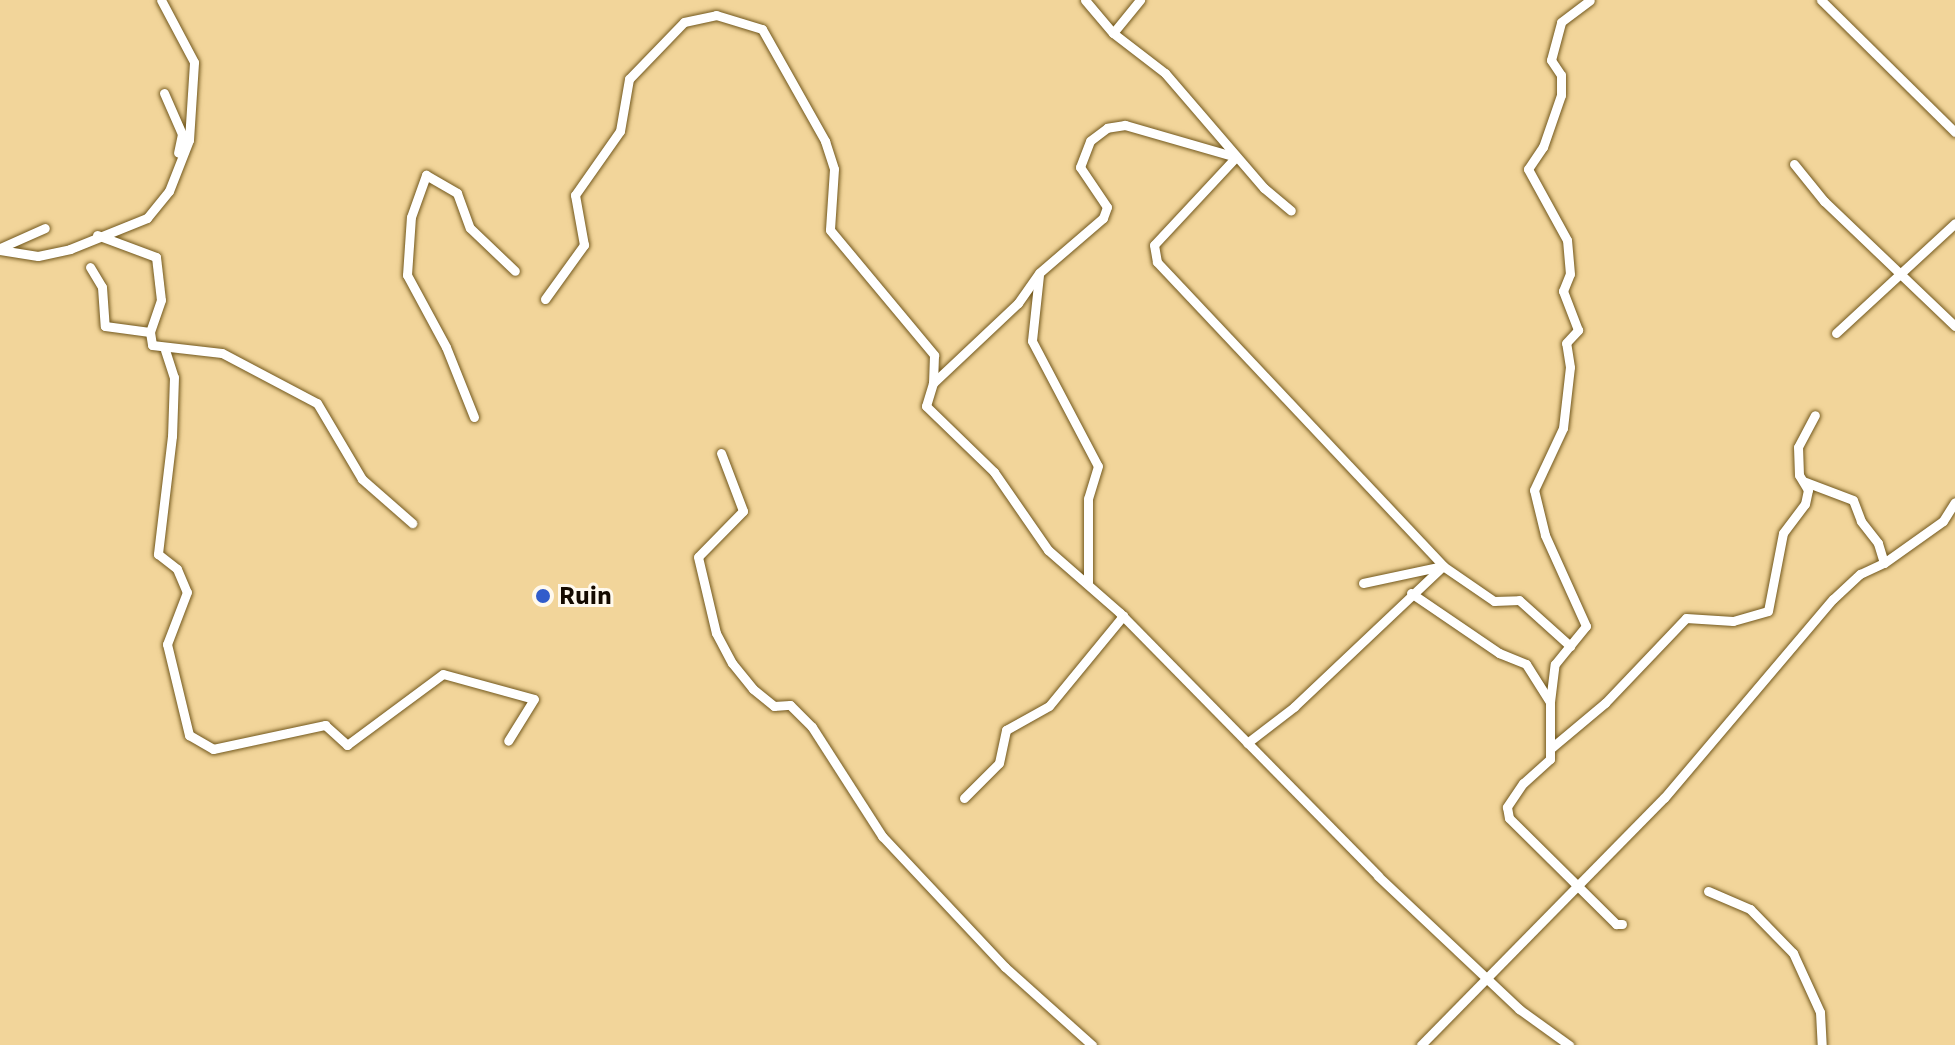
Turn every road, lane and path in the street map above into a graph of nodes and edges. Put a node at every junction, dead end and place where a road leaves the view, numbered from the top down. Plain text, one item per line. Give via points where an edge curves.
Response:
1 (161, 0) edge
2 (1085, 0) edge
3 (1140, 0) edge
4 (1590, 0) edge
5 (1821, 0) edge
6 (1113, 33) junction
7 (164, 93) dead end
8 (1955, 132) edge
9 (1236, 157) junction
10 (176, 164) junction
11 (1794, 164) dead end
12 (1291, 211) dead end
13 (1955, 223) edge
14 (45, 228) dead end
15 (97, 235) junction
16 (0, 249) edge
17 (90, 267) dead end
18 (515, 271) dead end
19 (1902, 271) junction
20 (1039, 273) junction
21 (545, 299) dead end
22 (1955, 326) edge
23 (150, 332) junction
24 (1836, 333) dead end
25 (165, 350) junction
26 (933, 383) junction
27 (1815, 415) dead end
28 (474, 417) dead end
29 (721, 453) dead end
30 (1803, 481) junction
31 (1955, 502) edge
32 (412, 523) dead end
33 (1884, 563) junction
34 (1443, 566) junction
35 (1363, 583) dead end
36 (1088, 584) junction
37 (1411, 593) junction
38 (1123, 616) junction
39 (1570, 646) junction
40 (1550, 702) junction
41 (508, 741) dead end
42 (1247, 743) junction
43 (1550, 749) junction
44 (964, 798) dead end
45 (1578, 884) junction
46 (1708, 891) dead end
47 (1622, 924) dead end
48 (1488, 976) junction
49 (1092, 1045) edge
50 (1421, 1045) edge
51 (1569, 1045) edge
52 (1822, 1045) edge

1 - 10 street via 194,62 189,140
2 - 6 street
3 - 6 street
4 - 39 street via 1561,22 1551,60 1561,75 1561,95 1543,147 1528,169 1567,240 1570,274 1563,291 1578,330 1566,343 1570,367 1563,428 1534,490 1545,535 1586,626
5 - 8 street
6 - 9 street via 1165,73
7 - 10 street via 182,134
9 - 12 street
9 - 20 street via 1125,125 1107,128 1090,141 1080,167 1107,207 1103,218
9 - 34 street via 1154,245 1157,262
10 - 15 street via 169,191 147,218
11 - 19 street via 1824,201
13 - 19 street
14 - 16 street
15 - 16 street via 38,256
15 - 23 street via 156,257 161,300
17 - 23 street via 102,287 105,326
18 - 28 street via 470,228 457,193 426,175 411,217 407,275 446,347
19 - 22 street
19 - 24 street
20 - 26 street via 1018,303
20 - 36 street via 1032,341 1098,466 1088,499
21 - 26 street via 584,245 575,195 620,131 629,79 684,22 716,15 762,29 825,141 834,169 830,230 934,355
23 - 25 street via 152,345
25 - 32 street via 222,353 317,403 362,479
25 - 41 street via 174,377 172,436 158,554 177,569 187,592 167,644 189,735 213,749 325,725 347,745 443,674 534,699
26 - 36 street via 926,406 994,472 1048,550
27 - 30 street via 1798,447
29 - 49 street via 743,511 698,557 716,633 732,663 774,706 784,701 812,727 882,836 1005,967
30 - 33 street via 1853,500
30 - 43 street via 1808,490 1805,504 1783,533 1768,611 1733,621 1686,618 1605,703
31 - 33 street via 1943,521
33 - 45 street via 1860,574 1833,599 1728,727
34 - 35 street
34 - 37 street
34 - 39 street via 1494,601 1519,600
36 - 38 street
37 - 40 street via 1499,653 1526,664
37 - 42 street via 1294,707
38 - 42 street
38 - 44 street via 1049,706 1006,730 999,763
39 - 40 street via 1555,664
40 - 43 street
42 - 48 street via 1378,876
43 - 45 street via 1550,759 1507,807 1509,818
45 - 47 street via 1616,924
45 - 48 street
46 - 52 street via 1750,909 1793,953 1820,1012
48 - 50 street
48 - 51 street via 1519,1009

